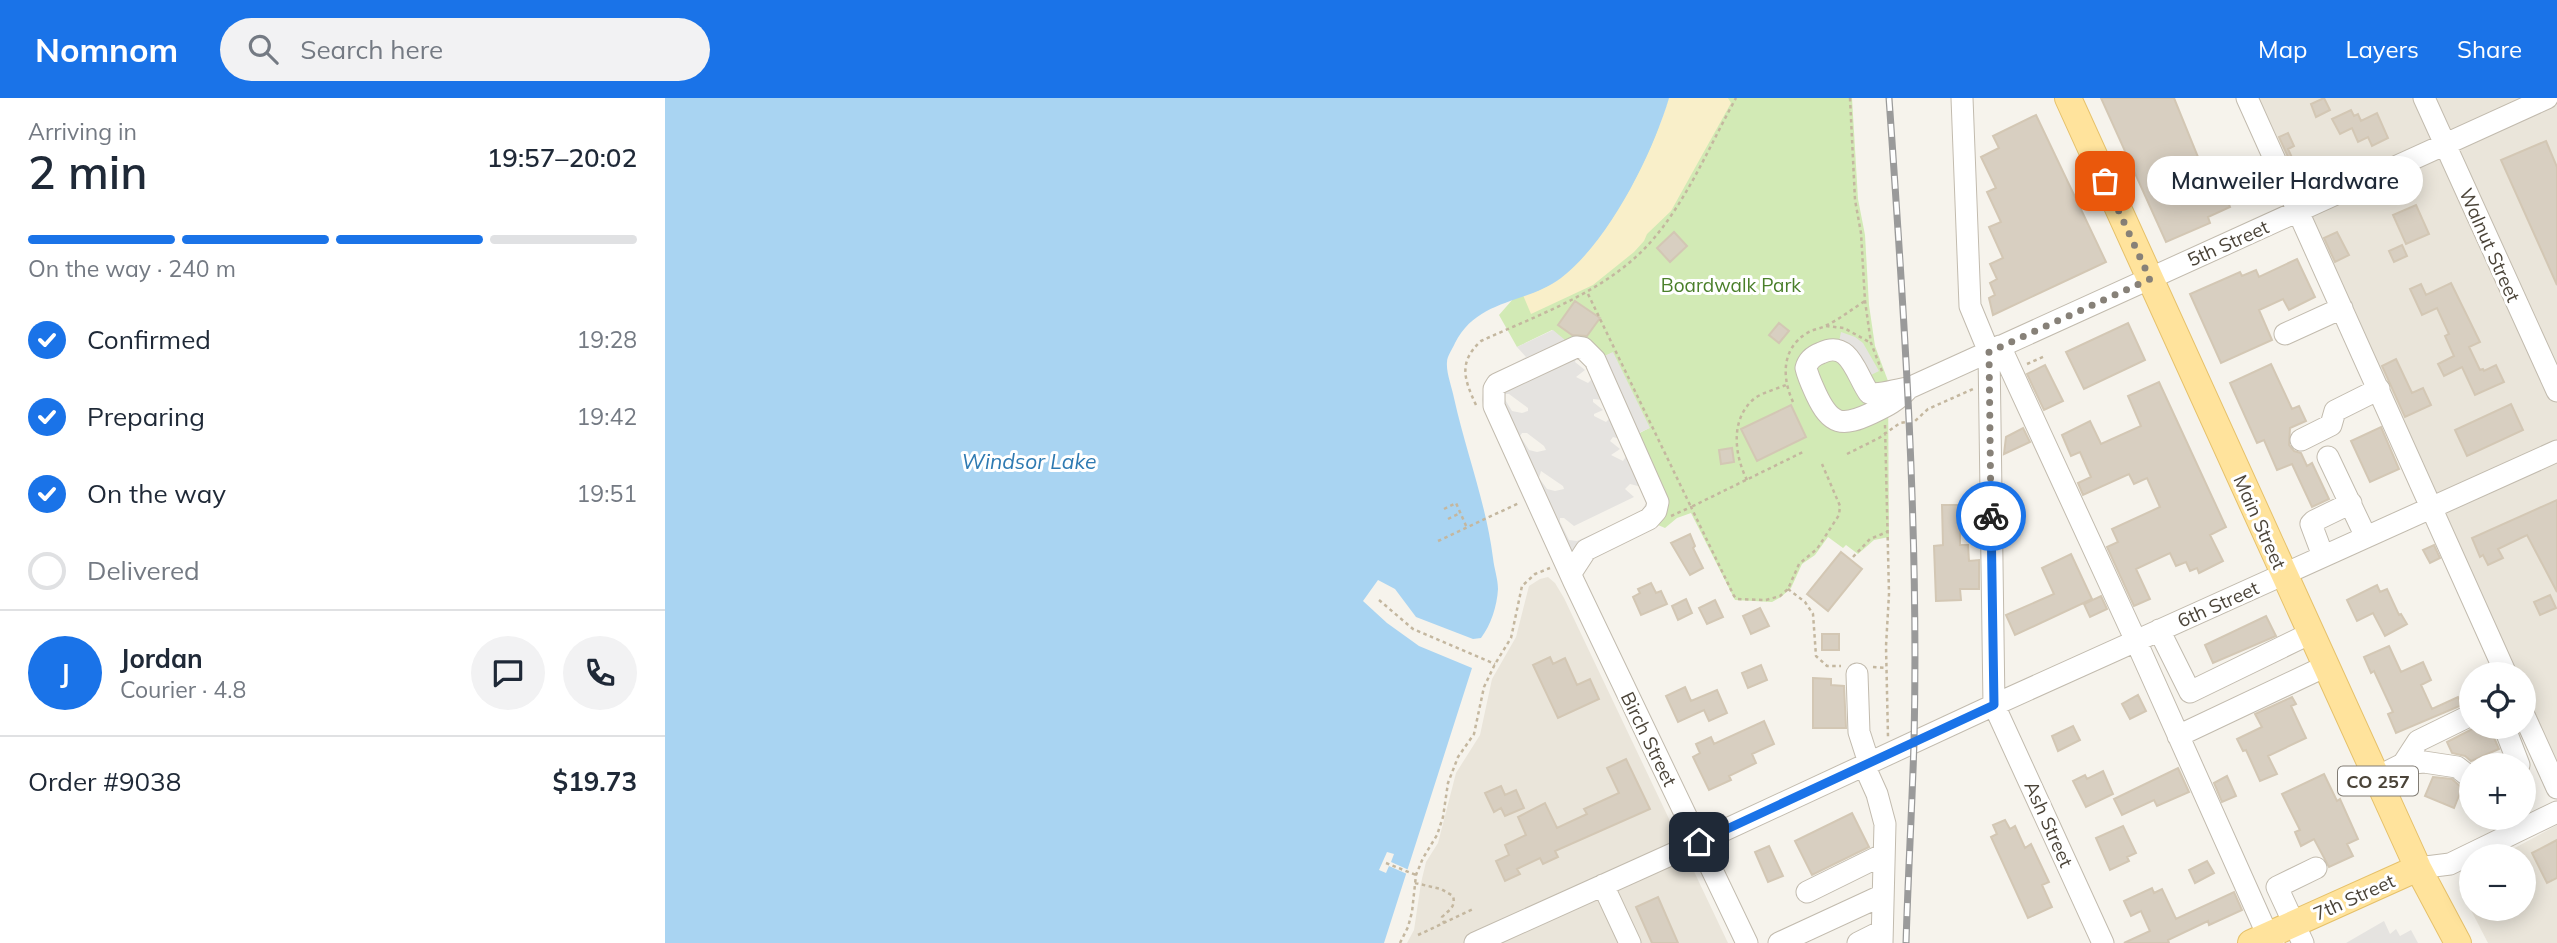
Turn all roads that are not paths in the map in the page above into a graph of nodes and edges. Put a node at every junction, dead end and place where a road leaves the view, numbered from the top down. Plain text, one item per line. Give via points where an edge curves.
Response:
1 (1962, 98) edge
2 (2068, 98) edge
3 (2247, 98) edge
4 (2424, 98) edge
5 (2547, 98) edge
6 (2445, 144) junction
7 (2298, 211) junction
8 (2150, 279) junction
9 (2342, 308) junction
10 (2285, 334) dead end
11 (1995, 349) junction
12 (1909, 388) junction
13 (2379, 389) junction
14 (2557, 391) edge
15 (2301, 440) dead end
16 (2557, 451) edge
17 (2328, 457) dead end
18 (2351, 503) junction
19 (2432, 507) junction
20 (2367, 537) junction
21 (2323, 556) junction
22 (1571, 573) junction
23 (2284, 574) junction
24 (2159, 630) junction
25 (2311, 633) junction
26 (2136, 641) junction
27 (2501, 662) edge
28 (2326, 666) junction
29 (1857, 669) road end
30 (1994, 705) junction
31 (2459, 721) edge
32 (2178, 736) junction
33 (2535, 739) edge
34 (1866, 764) junction
35 (2403, 764) junction
36 (2459, 769) edge
37 (2377, 777) junction
38 (2557, 788) edge
39 (2557, 797) edge
40 (2536, 806) edge
41 (2557, 812) edge
42 (2485, 830) edge
43 (1699, 842) junction
44 (1884, 854) junction
45 (2316, 867) dead end
46 (2418, 869) junction
47 (1603, 886) junction
48 (2277, 887) junction
49 (1807, 892) dead end
50 (1883, 895) junction
51 (2251, 899) junction
52 (2299, 933) edge
53 (1882, 937) edge
54 (2264, 941) edge
55 (1475, 943) edge
56 (1630, 943) edge
57 (1747, 943) edge
58 (1779, 943) edge
59 (1858, 943) edge
60 (2103, 943) edge
61 (2458, 943) edge

1 - 11 street via 1970,306
2 - 8 main road, Main Street / CO 257
3 - 7 street
4 - 6 street, Walnut Street
5 - 6 street, 5th Street
6 - 7 street, 5th Street
6 - 14 street, Walnut Street
7 - 8 street, 5th Street
7 - 9 street
8 - 11 street, 5th Street
8 - 23 main road, Main Street / CO 257
9 - 10 street
9 - 13 street
11 - 12 street, 5th Street
11 - 26 street via 2012,371
11 - 30 street via 1990,381
12 - 12 street via 1869,393 1851,359 1837,350 1817,355 1806,368 1823,409 1830,418 1845,423 1896,402
13 - 15 street via 2335,411 2331,425
13 - 19 street
16 - 19 street, 6th Street
17 - 18 street
18 - 20 street
18 - 21 street via 2311,524
19 - 20 street, 6th Street
19 - 27 street
20 - 21 street, 6th Street
21 - 23 street, 6th Street
22 - 22 street, Birch Street via 1586,550 1649,519 1658,502 1595,360 1583,348 1569,348 1494,388 1494,406
22 - 43 street, Birch Street
23 - 24 street, 6th Street
23 - 25 main road, Main Street / CO 257
24 - 25 street via 2190,692
24 - 26 street, 6th Street
25 - 28 main road, Main Street / CO 257
26 - 30 street, 6th Street
26 - 32 street
28 - 32 street
28 - 37 main road, Main Street / CO 257
29 - 34 street via 1859,732
30 - 34 street, 6th Street
30 - 60 street, Ash Street
31 - 35 street via 2418,741
32 - 51 street
33 - 38 street
34 - 43 street, 6th Street
34 - 44 street via 1885,824
35 - 36 street via 2424,762
35 - 37 street
37 - 46 main road, Main Street / CO 257
39 - 40 street, 7th Street
41 - 46 street, 7th Street via 2450,864
42 - 46 street, 7th Street
43 - 47 street, 6th Street
43 - 57 street, Birch Street
44 - 49 street
44 - 50 street
45 - 48 street
46 - 52 main road, 7th Street
46 - 61 main road, Main Street
47 - 55 street, 6th Street
47 - 56 street
48 - 51 street
48 - 52 street
50 - 53 street
50 - 58 street
51 - 54 street
52 - 54 main road, 7th Street
53 - 59 street

